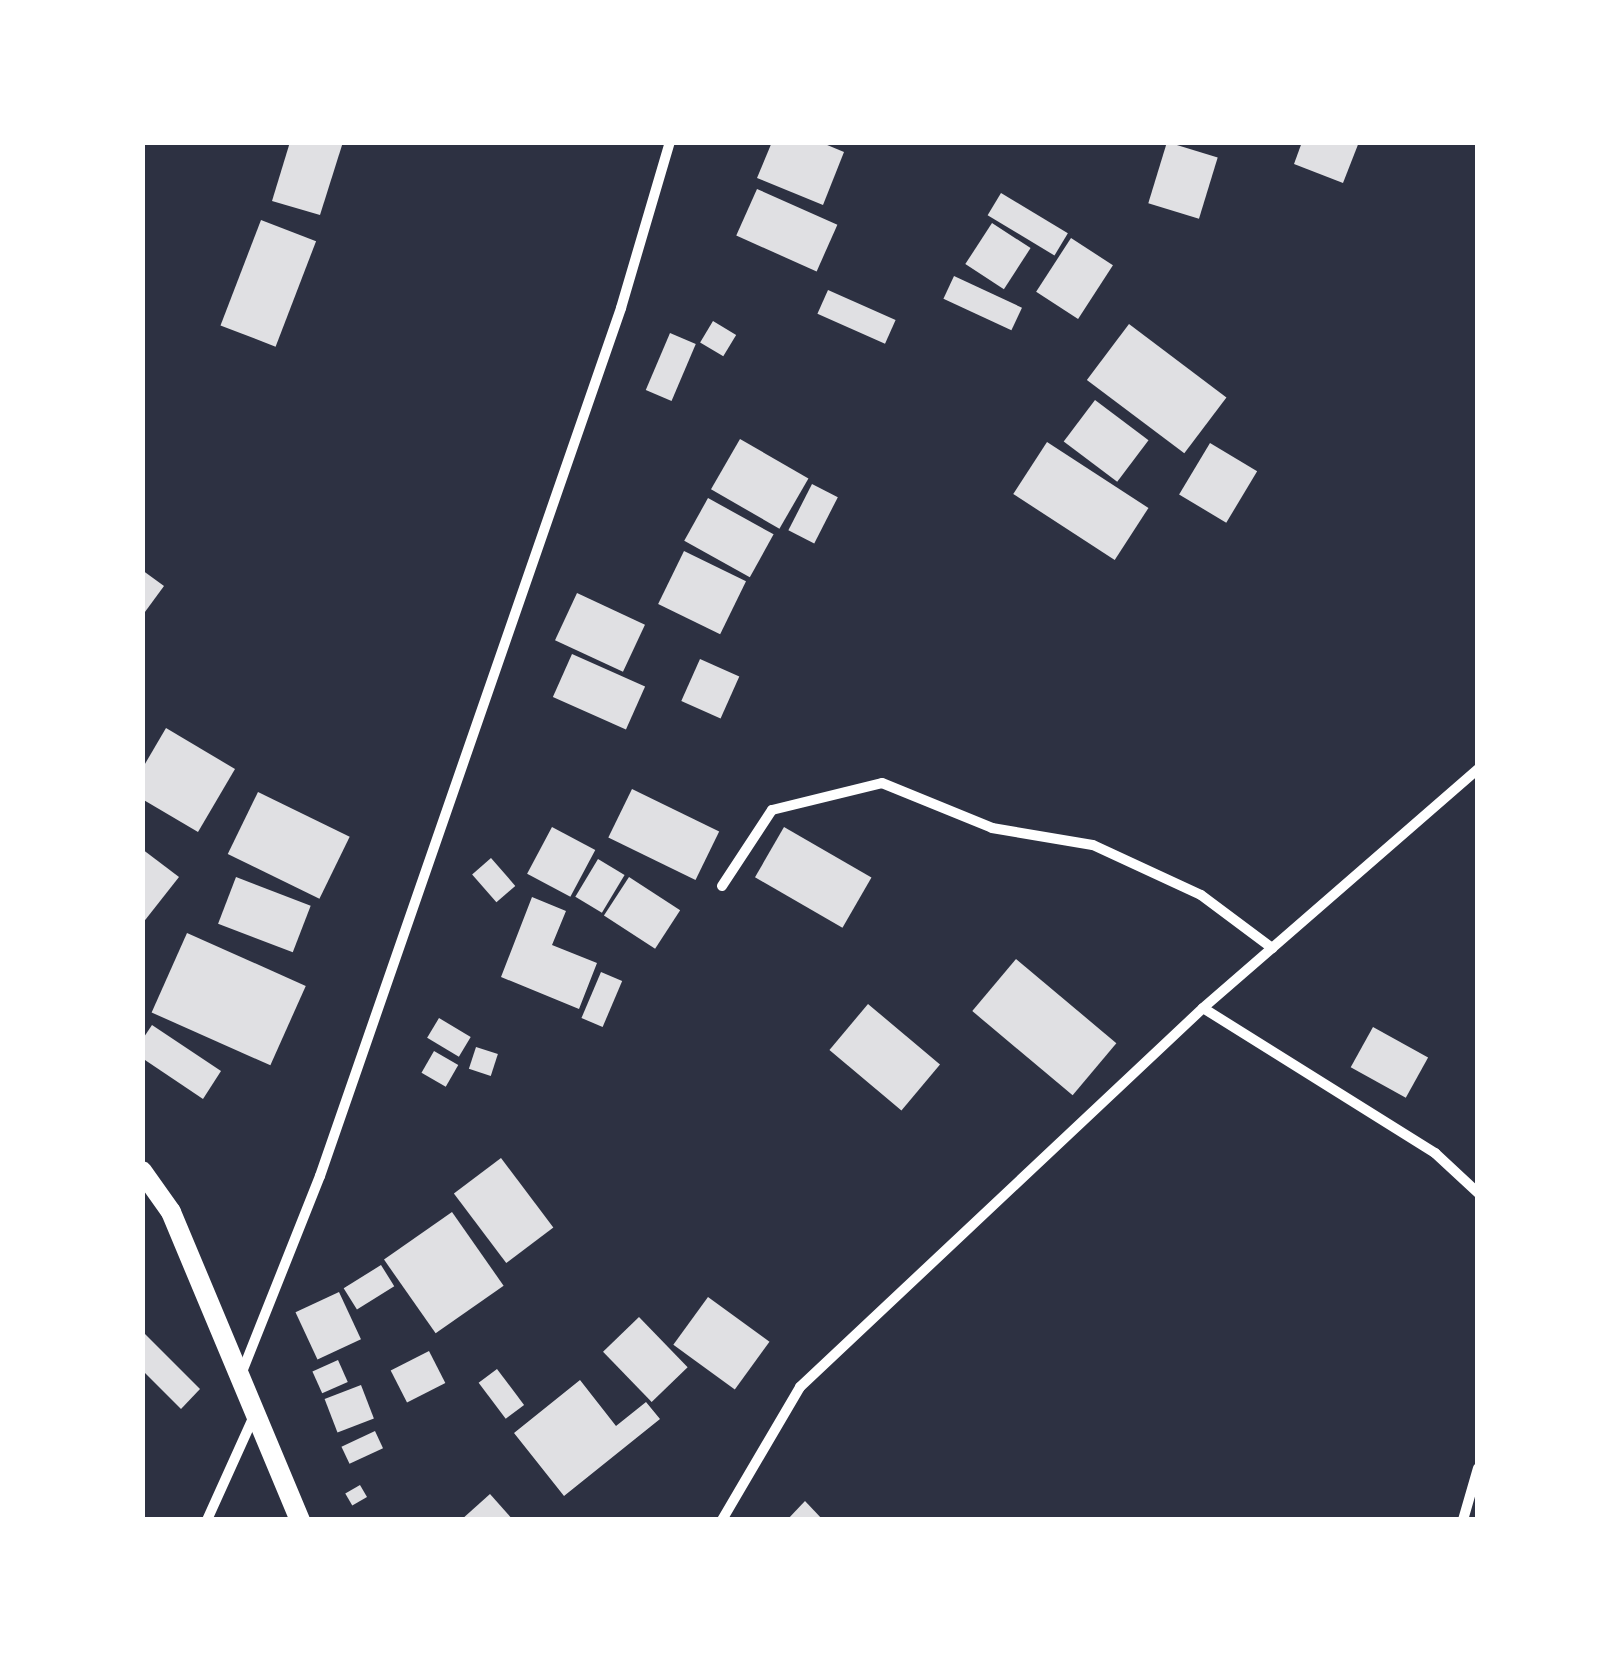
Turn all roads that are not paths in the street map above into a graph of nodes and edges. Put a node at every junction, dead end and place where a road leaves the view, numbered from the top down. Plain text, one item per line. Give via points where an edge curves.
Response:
1 (670, 142) edge
2 (1478, 769) edge
3 (722, 886) dead end
4 (1272, 948) junction
5 (1203, 1008) junction
6 (142, 1170) edge
7 (1478, 1193) edge
8 (240, 1378) junction
9 (254, 1416) junction
10 (1478, 1468) edge
11 (206, 1520) edge
12 (300, 1520) edge
13 (722, 1520) edge
14 (1463, 1520) edge

1 - 8 street via 620,308 320,1176
2 - 4 street
3 - 4 street via 772,810 882,783 992,828 1093,844 1201,895
4 - 5 street
5 - 7 street via 1435,1153
5 - 13 street via 800,1387
6 - 8 main road via 171,1212
8 - 9 main road
9 - 11 street
9 - 12 main road
10 - 14 street

